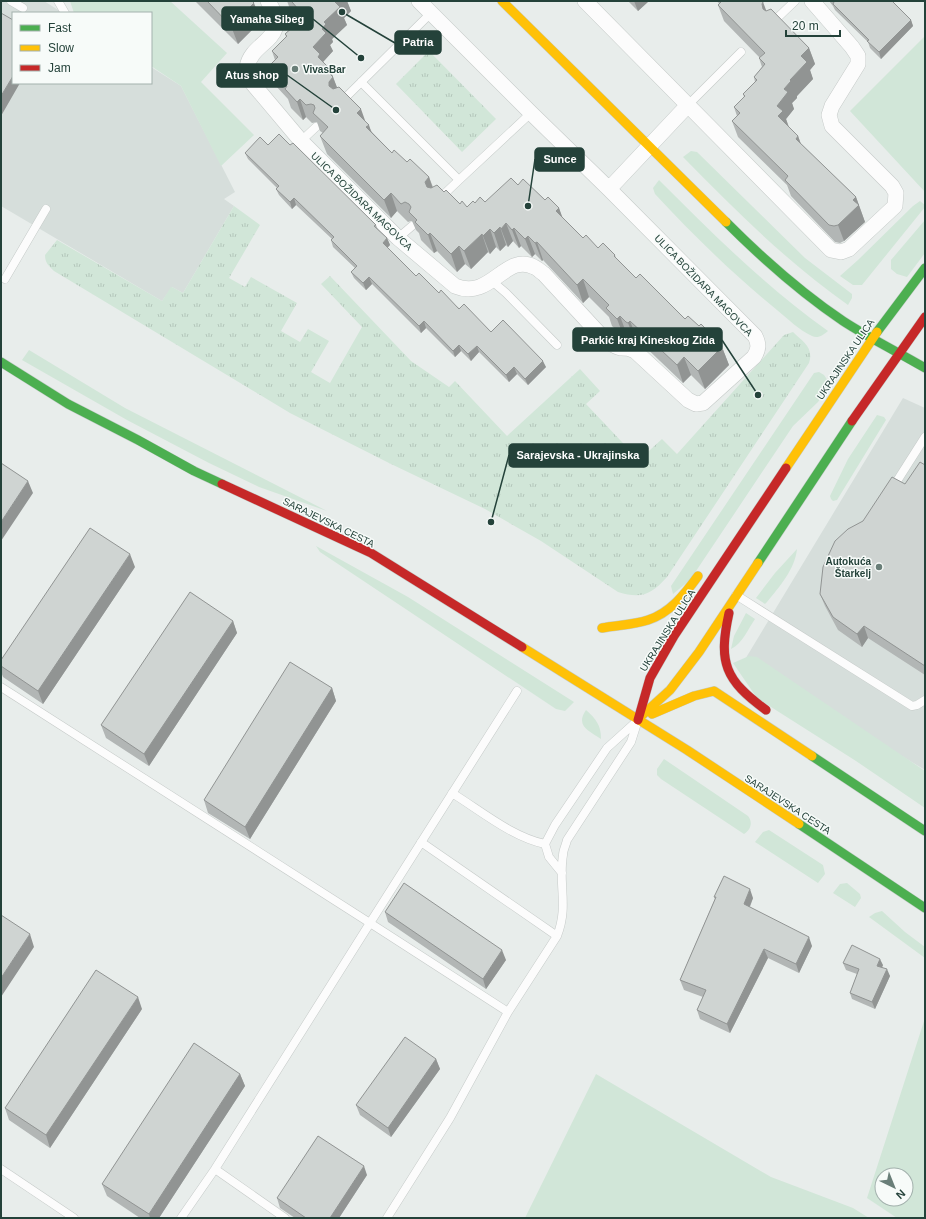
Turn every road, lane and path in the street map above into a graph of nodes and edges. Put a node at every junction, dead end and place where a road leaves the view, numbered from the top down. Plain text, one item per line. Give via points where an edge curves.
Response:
1 (11, 1) edge
2 (58, 1) edge
3 (268, 1) edge
4 (420, 1) edge
5 (502, 1) edge
6 (584, 1) edge
7 (795, 1) edge
8 (812, 1) edge
9 (23, 8) dead end
10 (64, 12) edge
11 (431, 12) junction
12 (773, 22) edge
13 (741, 52) edge
14 (361, 82) junction
15 (341, 102) edge
16 (688, 105) junction
17 (531, 114) junction
18 (316, 127) edge
19 (301, 141) junction
20 (648, 146) junction
21 (459, 180) junction
22 (609, 189) junction
23 (437, 201) edge
24 (46, 209) dead end
25 (412, 226) edge
26 (398, 238) junction
27 (925, 268) edge
28 (5, 279) dead end
29 (492, 281) junction
30 (925, 317) edge
31 (872, 338) junction
32 (557, 345) dead end
33 (898, 353) junction
34 (1, 362) edge
35 (925, 368) edge
36 (925, 437) edge
37 (897, 481) edge
38 (748, 524) junction
39 (727, 539) dead end
40 (702, 570) dead end
41 (733, 598) junction
42 (602, 628) dead end
43 (1, 687) edge
44 (517, 691) dead end
45 (925, 700) edge
46 (776, 716) dead end
47 (638, 720) junction
48 (795, 735) dead end
49 (805, 752) junction
50 (452, 792) junction
51 (920, 817) dead end
52 (905, 818) junction
53 (925, 832) edge
54 (421, 842) junction
55 (545, 844) junction
56 (562, 873) junction
57 (922, 911) edge
58 (370, 923) junction
59 (556, 936) junction
60 (508, 1012) junction
61 (1, 1169) edge
62 (215, 1169) junction
63 (74, 1218) edge
64 (181, 1218) edge
65 (285, 1218) edge
66 (387, 1218) edge

1 - 9 lane
2 - 10 lane
3 - 19 street, ULICA BOŽIDARA MAGOVCA via 275,15 275,28 269,39 250,60 248,76 258,92
4 - 11 street, ULICA BOŽIDARA MAGOVCA
5 - 20 main road
6 - 16 street
7 - 12 lane
8 - 16 street via 858,56 858,64 832,106 829,116 832,126 892,186 896,194 895,206 849,249 841,252 830,250
11 - 14 lane
11 - 17 street, ULICA BOŽIDARA MAGOVCA
13 - 16 lane
14 - 15 lane
14 - 21 lane
16 - 20 street
17 - 21 lane
17 - 22 street, ULICA BOŽIDARA MAGOVCA
18 - 19 lane
19 - 26 street, ULICA BOŽIDARA MAGOVCA
20 - 22 street
20 - 31 main road via 722,220 778,271 834,315
21 - 23 lane
22 - 29 street, ULICA BOŽIDARA MAGOVCA via 755,336 758,342 758,351 754,357 710,398 696,404 688,400 635,351 627,347 614,346 605,340 534,266 513,265
24 - 28 lane
25 - 26 lane
26 - 29 street, ULICA BOŽIDARA MAGOVCA via 455,286 462,289 478,288
27 - 31 main road, UKRAJINSKA ULICA
29 - 32 lane
30 - 33 main road
31 - 33 main road
31 - 38 main road, UKRAJINSKA ULICA
33 - 35 main road
33 - 41 main road
34 - 47 main road, SARAJEVSKA CESTA via 68,404 194,471 371,553
36 - 37 lane
38 - 39 main road
38 - 47 main road, UKRAJINSKA ULICA via 674,636 650,678
40 - 42 main road via 682,598 666,612 646,620
41 - 45 lane via 912,706
41 - 46 main road via 726,622 723,648 728,674 748,697
41 - 47 main road via 699,652 670,690
43 - 58 lane
44 - 50 lane
47 - 49 main road via 694,696 714,691
47 - 55 lane via 607,748
47 - 56 lane via 631,742 567,840 562,854
47 - 57 main road, SARAJEVSKA CESTA via 911,899
48 - 49 main road
49 - 52 main road
50 - 54 lane
50 - 55 lane via 518,835
51 - 52 main road
52 - 53 main road
54 - 58 lane
54 - 59 lane
55 - 56 lane via 549,857
56 - 59 lane via 563,913
58 - 60 lane
58 - 62 lane
59 - 60 lane
60 - 66 lane via 450,1118
61 - 63 lane
62 - 64 lane
62 - 65 lane

